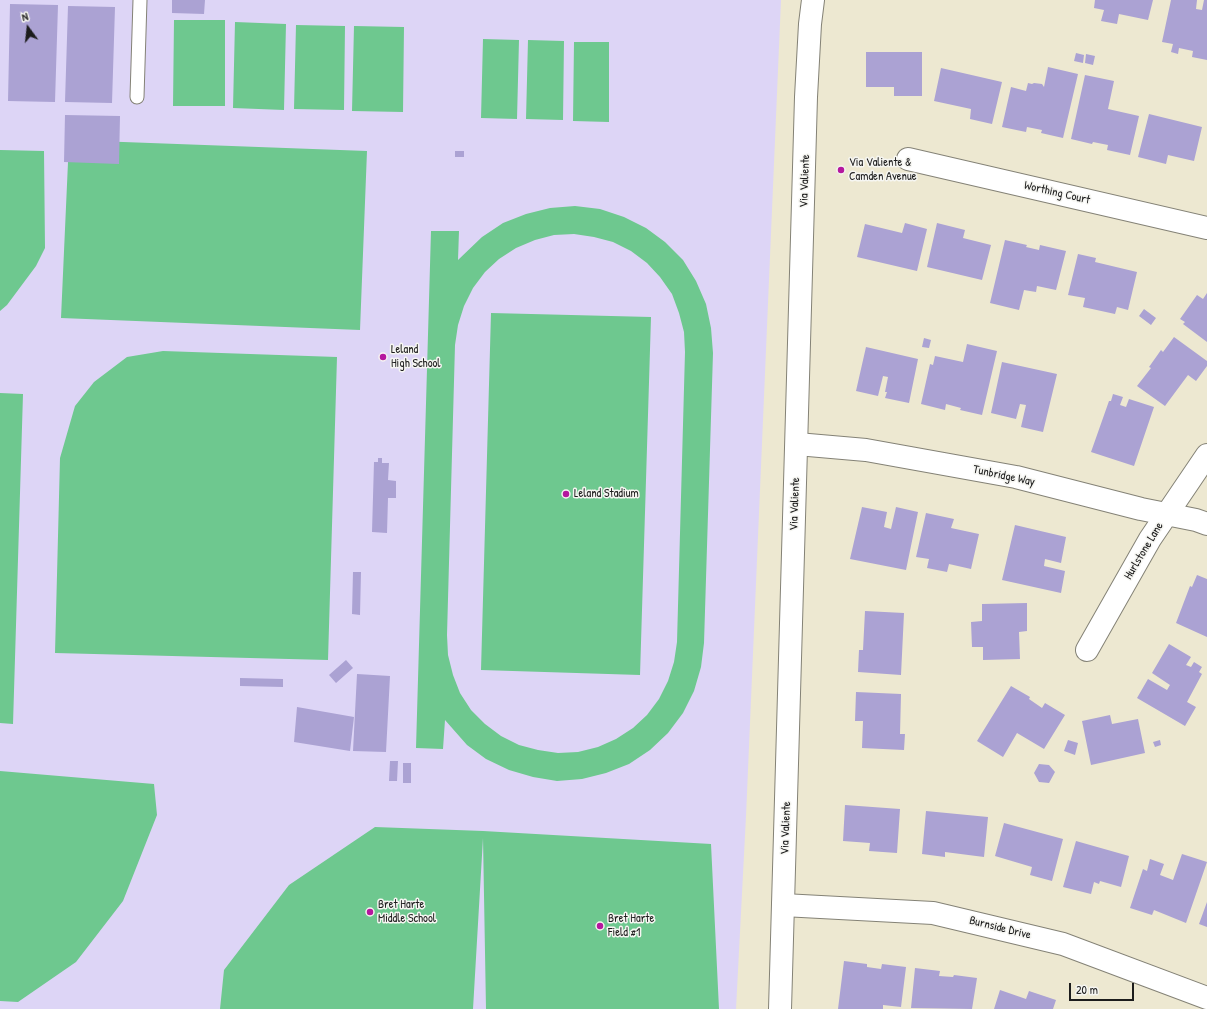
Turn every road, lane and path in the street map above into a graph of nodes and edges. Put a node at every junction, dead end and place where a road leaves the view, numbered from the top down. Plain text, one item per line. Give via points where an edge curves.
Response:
1 (140, 0) edge
2 (813, 0) edge
3 (137, 97) dead end
4 (908, 159) dead end
5 (1207, 228) edge
6 (797, 444) junction
7 (1207, 456) edge
8 (1167, 514) junction
9 (1207, 524) edge
10 (1087, 650) dead end
11 (783, 905) junction
12 (1207, 998) edge
13 (780, 1009) edge

1 - 3 lane
2 - 6 street, Via Valiente via 806,97
4 - 5 street, Worthing Court
6 - 8 street, Tunbridge Way via 866,450 1016,477
6 - 11 street, Via Valiente
7 - 8 street, Hurlstone Lane
8 - 9 street, Tunbridge Way
8 - 10 street, Hurlstone Lane
11 - 12 street, Burnside Drive via 933,913 1063,944
11 - 13 street, Via Valiente

